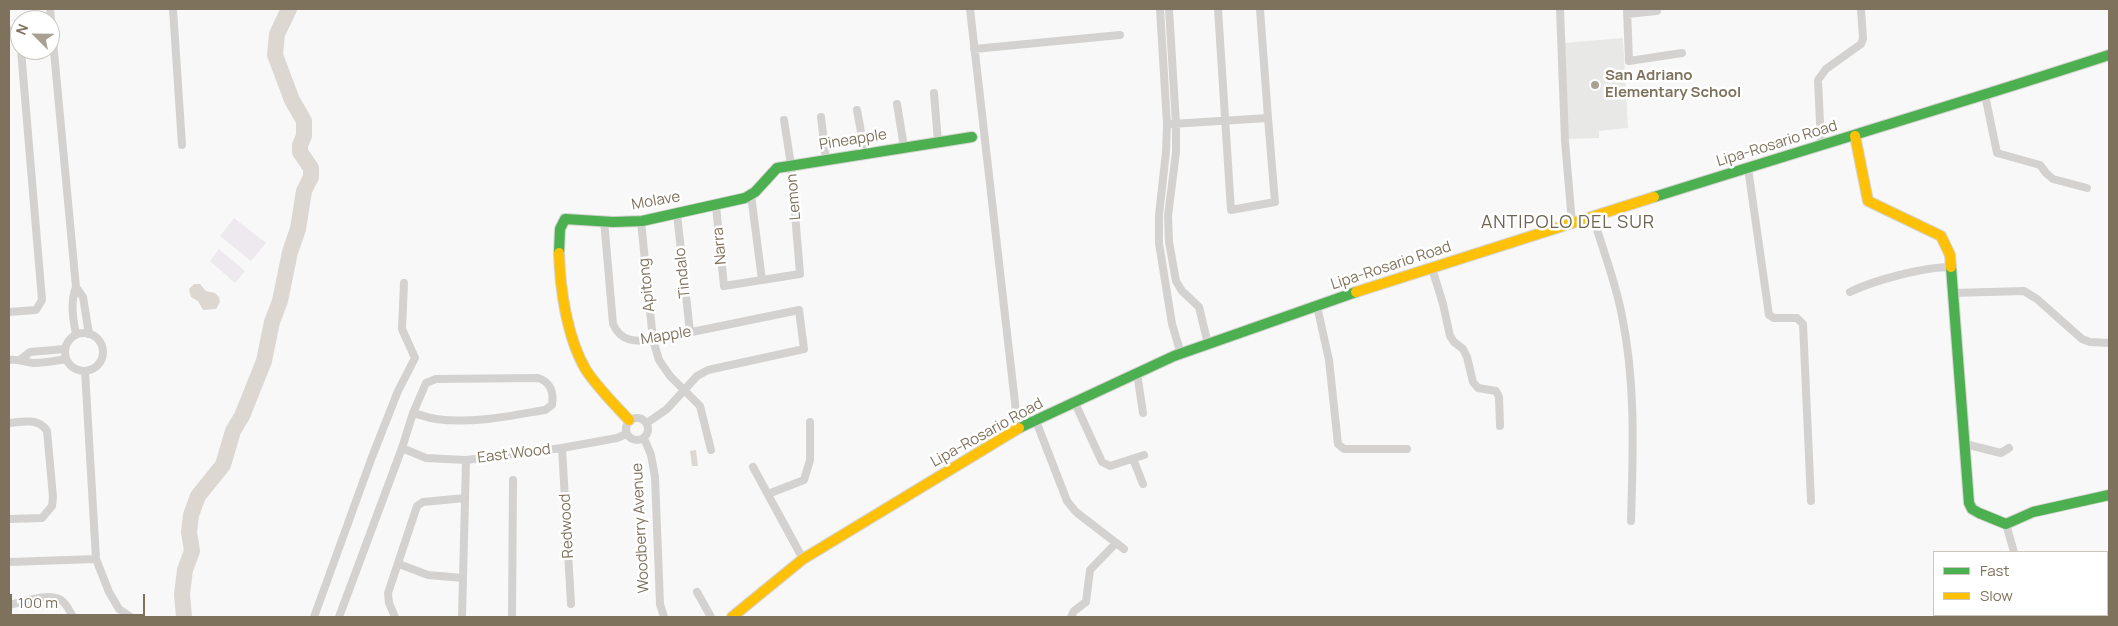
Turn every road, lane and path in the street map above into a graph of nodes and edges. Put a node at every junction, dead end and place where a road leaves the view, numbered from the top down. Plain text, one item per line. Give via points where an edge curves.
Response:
1 (50, 9) edge
2 (173, 9) edge
3 (970, 9) edge
4 (1160, 9) edge
5 (1169, 9) edge
6 (1218, 9) edge
7 (1260, 9) edge
8 (1560, 9) edge
9 (1861, 9) edge
10 (1627, 11) edge
11 (1657, 11) dead end
12 (1120, 35) dead end
13 (974, 49) junction
14 (1682, 53) dead end
15 (2109, 54) edge
16 (22, 60) edge
17 (934, 92) dead end
18 (1985, 95) junction
19 (897, 104) dead end
20 (857, 110) dead end
21 (822, 117) dead end
22 (1268, 118) junction
23 (784, 120) dead end
24 (1226, 121) junction
25 (1167, 124) junction
26 (1176, 124) junction
27 (1854, 136) junction
28 (972, 137) dead end
29 (938, 142) junction
30 (1821, 144) junction
31 (182, 145) dead end
32 (904, 147) junction
33 (864, 154) junction
34 (826, 160) junction
35 (792, 165) junction
36 (1748, 168) junction
37 (2087, 188) dead end
38 (751, 195) junction
39 (716, 206) junction
40 (677, 214) junction
41 (1593, 217) junction
42 (604, 220) junction
43 (641, 221) junction
44 (1572, 223) junction
45 (1951, 267) junction
46 (1432, 268) junction
47 (762, 280) junction
48 (404, 283) dead end
49 (76, 287) junction
50 (1182, 291) junction
51 (1850, 292) dead end
52 (1953, 293) junction
53 (1168, 296) junction
54 (1317, 306) junction
55 (9, 312) edge
56 (690, 332) junction
57 (89, 334) junction
58 (76, 335) junction
59 (653, 340) junction
60 (2109, 343) edge
61 (1208, 344) junction
62 (65, 349) junction
63 (1181, 354) junction
64 (21, 359) junction
65 (66, 359) junction
66 (9, 360) edge
67 (85, 371) junction
68 (1138, 373) junction
69 (683, 390) junction
70 (1075, 403) junction
71 (413, 413) junction
72 (1143, 413) dead end
73 (629, 420) junction
74 (1036, 421) junction
75 (646, 422) junction
76 (810, 422) dead end
77 (9, 423) edge
78 (1500, 426) dead end
79 (1018, 429) junction
80 (626, 434) junction
81 (644, 438) junction
82 (1966, 444) junction
83 (402, 448) junction
84 (562, 448) junction
85 (2009, 448) dead end
86 (1407, 449) dead end
87 (711, 450) dead end
88 (1144, 455) dead end
89 (1133, 459) junction
90 (466, 460) junction
91 (753, 467) dead end
92 (513, 480) dead end
93 (1143, 484) dead end
94 (768, 494) junction
95 (2109, 495) edge
96 (465, 498) junction
97 (1811, 501) dead end
98 (9, 519) edge
99 (1631, 521) dead end
100 (2006, 524) junction
101 (1116, 543) junction
102 (1124, 549) dead end
103 (2014, 551) edge
104 (96, 559) junction
105 (803, 559) junction
106 (9, 562) edge
107 (399, 564) junction
108 (463, 578) junction
109 (696, 592) dead end
110 (571, 604) dead end
111 (9, 605) edge
112 (73, 617) edge
113 (131, 617) edge
114 (314, 617) edge
115 (339, 617) edge
116 (394, 617) edge
117 (462, 617) edge
118 (512, 617) edge
119 (664, 617) edge
120 (710, 617) edge
121 (732, 617) edge
122 (1071, 617) edge

1 - 49 street
2 - 31 street
3 - 13 street
4 - 25 street
5 - 26 street
6 - 24 street
7 - 22 street
8 - 44 street
9 - 30 street via 1861,44 1826,69 1818,80
10 - 11 street
10 - 14 street via 1629,62
12 - 13 street
13 - 79 street
15 - 18 main road, Lipa-Rosario Road
16 - 55 street via 42,300 36,310
17 - 29 street
18 - 27 main road, Lipa-Rosario Road
18 - 37 street via 1997,152 2034,162 2053,179
19 - 32 street
20 - 33 street
21 - 34 street
22 - 24 street
22 - 24 street via 1275,202 1231,210
23 - 35 street, Lemon
24 - 26 street
25 - 26 street
25 - 53 street via 1159,243
26 - 50 street via 1168,242 1176,281
27 - 30 main road, Lipa-Rosario Road
27 - 45 main road via 1868,201 1941,236
28 - 29 main road, Pineapple
29 - 32 main road, Pineapple
30 - 36 main road, Lipa-Rosario Road
32 - 33 main road, Pineapple
33 - 34 main road, Pineapple
34 - 35 main road, Pineapple
35 - 38 main road, Pineapple via 768,173
35 - 47 street, Lemon via 800,274
36 - 41 main road, Lipa-Rosario Road
36 - 97 street via 1769,315 1797,318 1803,324
38 - 39 main road, Molave
38 - 47 street
39 - 40 main road, Molave
39 - 47 street, Narra via 724,286
40 - 43 main road, Molave
40 - 56 street, Tindalo
41 - 44 main road, Lipa-Rosario Road
41 - 99 street via 1622,315 1632,379
42 - 43 main road, Molave
42 - 59 street, Mapple via 613,324 617,333 626,339 639,342
42 - 73 main road, Molave via 565,219 561,223 558,238 562,289 570,332 581,361
43 - 59 street, Apitong
44 - 46 main road, Lipa-Rosario Road
45 - 51 street via 1931,267
45 - 52 main road
46 - 54 main road, Lipa-Rosario Road
46 - 78 street via 1450,336 1463,348 1473,382 1478,388 1496,391 1499,397
48 - 114 street via 402,329 415,358 372,457
49 - 57 street via 83,296
49 - 58 street via 72,296
50 - 53 street
50 - 61 street via 1199,307
52 - 60 street via 2024,291 2082,339
52 - 82 main road
53 - 63 street
54 - 61 main road, Lipa-Rosario Road
54 - 86 street via 1329,360 1340,448
56 - 59 street, Mapple
56 - 69 street, Mapple via 799,310 804,349 708,370
57 - 58 street
57 - 67 street via 99,340 103,352 95,367
58 - 62 street
59 - 69 street, Apitong via 659,360
61 - 63 main road, Lipa-Rosario Road
62 - 64 street via 30,352
62 - 65 street
63 - 68 main road, Lipa-Rosario Road
64 - 65 street via 31,363
64 - 66 street
65 - 67 street via 74,368
67 - 104 street
68 - 70 main road, Lipa-Rosario Road
68 - 72 street
69 - 75 street via 668,409
69 - 87 street, Apitong via 700,406
70 - 74 main road, Lipa-Rosario Road
70 - 89 street via 1102,462 1110,466
71 - 71 street via 435,419 483,419 548,410 553,400 551,387 538,378 436,379 426,383
71 - 83 street
73 - 75 street via 638,417
73 - 80 street
74 - 79 main road, Lipa-Rosario Road
74 - 101 street via 1067,501
75 - 81 street via 648,428
76 - 94 street via 810,460 804,480
77 - 98 street via 37,422 47,431 53,497 52,506 42,518
79 - 105 main road, Lipa-Rosario Road
80 - 81 street via 634,440
80 - 84 street, East Wood
81 - 119 street, Woodberry Avenue via 655,477 660,604
82 - 85 street via 2001,453
82 - 100 main road via 1969,503 1979,513
83 - 90 street, East Wood via 426,458
83 - 115 street
84 - 90 street, East Wood
84 - 110 street, Redwood
88 - 89 street
89 - 93 street
90 - 96 street
91 - 94 street
92 - 118 street
94 - 105 street
95 - 100 main road via 2033,512
96 - 107 street via 424,502 417,506
96 - 108 street
100 - 103 street
101 - 102 street
101 - 122 street via 1090,570 1086,602
104 - 106 street
104 - 113 street via 108,592 120,609
105 - 121 main road, Lipa-Rosario Road
107 - 108 street via 428,575
107 - 116 street via 388,593
108 - 117 street
109 - 120 street
111 - 112 street via 56,598 66,605

